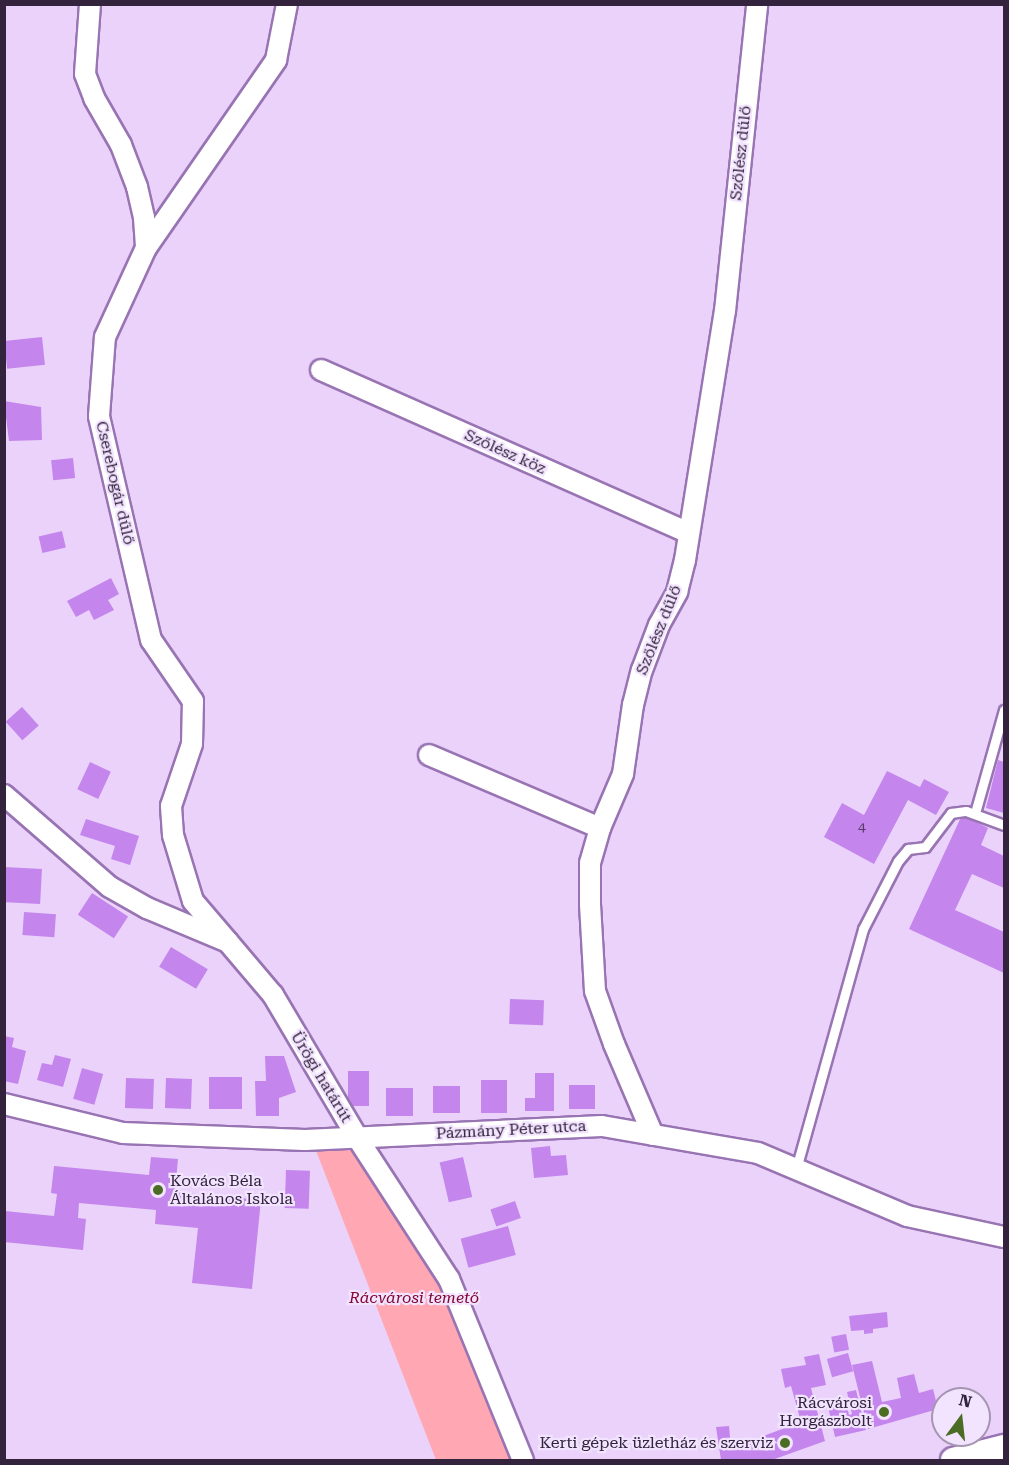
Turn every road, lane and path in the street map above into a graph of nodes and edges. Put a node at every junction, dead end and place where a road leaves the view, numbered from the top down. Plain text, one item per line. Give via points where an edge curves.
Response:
1 (90, 4) edge
2 (287, 4) edge
3 (757, 4) edge
4 (146, 248) junction
5 (321, 370) dead end
6 (689, 533) junction
7 (1005, 710) edge
8 (429, 755) dead end
9 (4, 795) edge
10 (975, 813) junction
11 (1005, 825) edge
12 (600, 828) junction
13 (228, 942) junction
14 (4, 1104) edge
15 (653, 1135) junction
16 (358, 1138) junction
17 (796, 1169) junction
18 (1005, 1237) edge
19 (1005, 1447) edge
20 (523, 1461) edge
21 (953, 1461) edge

1 - 4 street via 85,74 138,187
2 - 4 street, Cserebogár dűlő via 276,60
3 - 6 street, Szőlész dűlő via 724,311
4 - 13 street, Cserebogár dűlő via 105,337 99,416 151,640 193,701 192,744 171,806 173,835 193,901
5 - 6 street, Szőlész köz
6 - 12 street, Szőlész dűlő via 676,592 642,670 623,774
7 - 10 lane
8 - 12 street
9 - 13 street, Ürögi határút via 110,887 147,908
10 - 11 lane
10 - 17 lane via 951,813 925,847 908,849 884,886 863,929
12 - 15 street, Szőlész dűlő via 590,863 595,991
13 - 16 street, Ürögi határút via 273,995
14 - 16 street, Pázmány Péter utca via 123,1133 305,1140
15 - 16 street, Pázmány Péter utca via 602,1125
15 - 17 street, Pázmány Péter utca via 758,1153
16 - 20 street, Ürögi határút via 449,1279
17 - 18 street, Pázmány Péter utca via 907,1216
19 - 21 street

